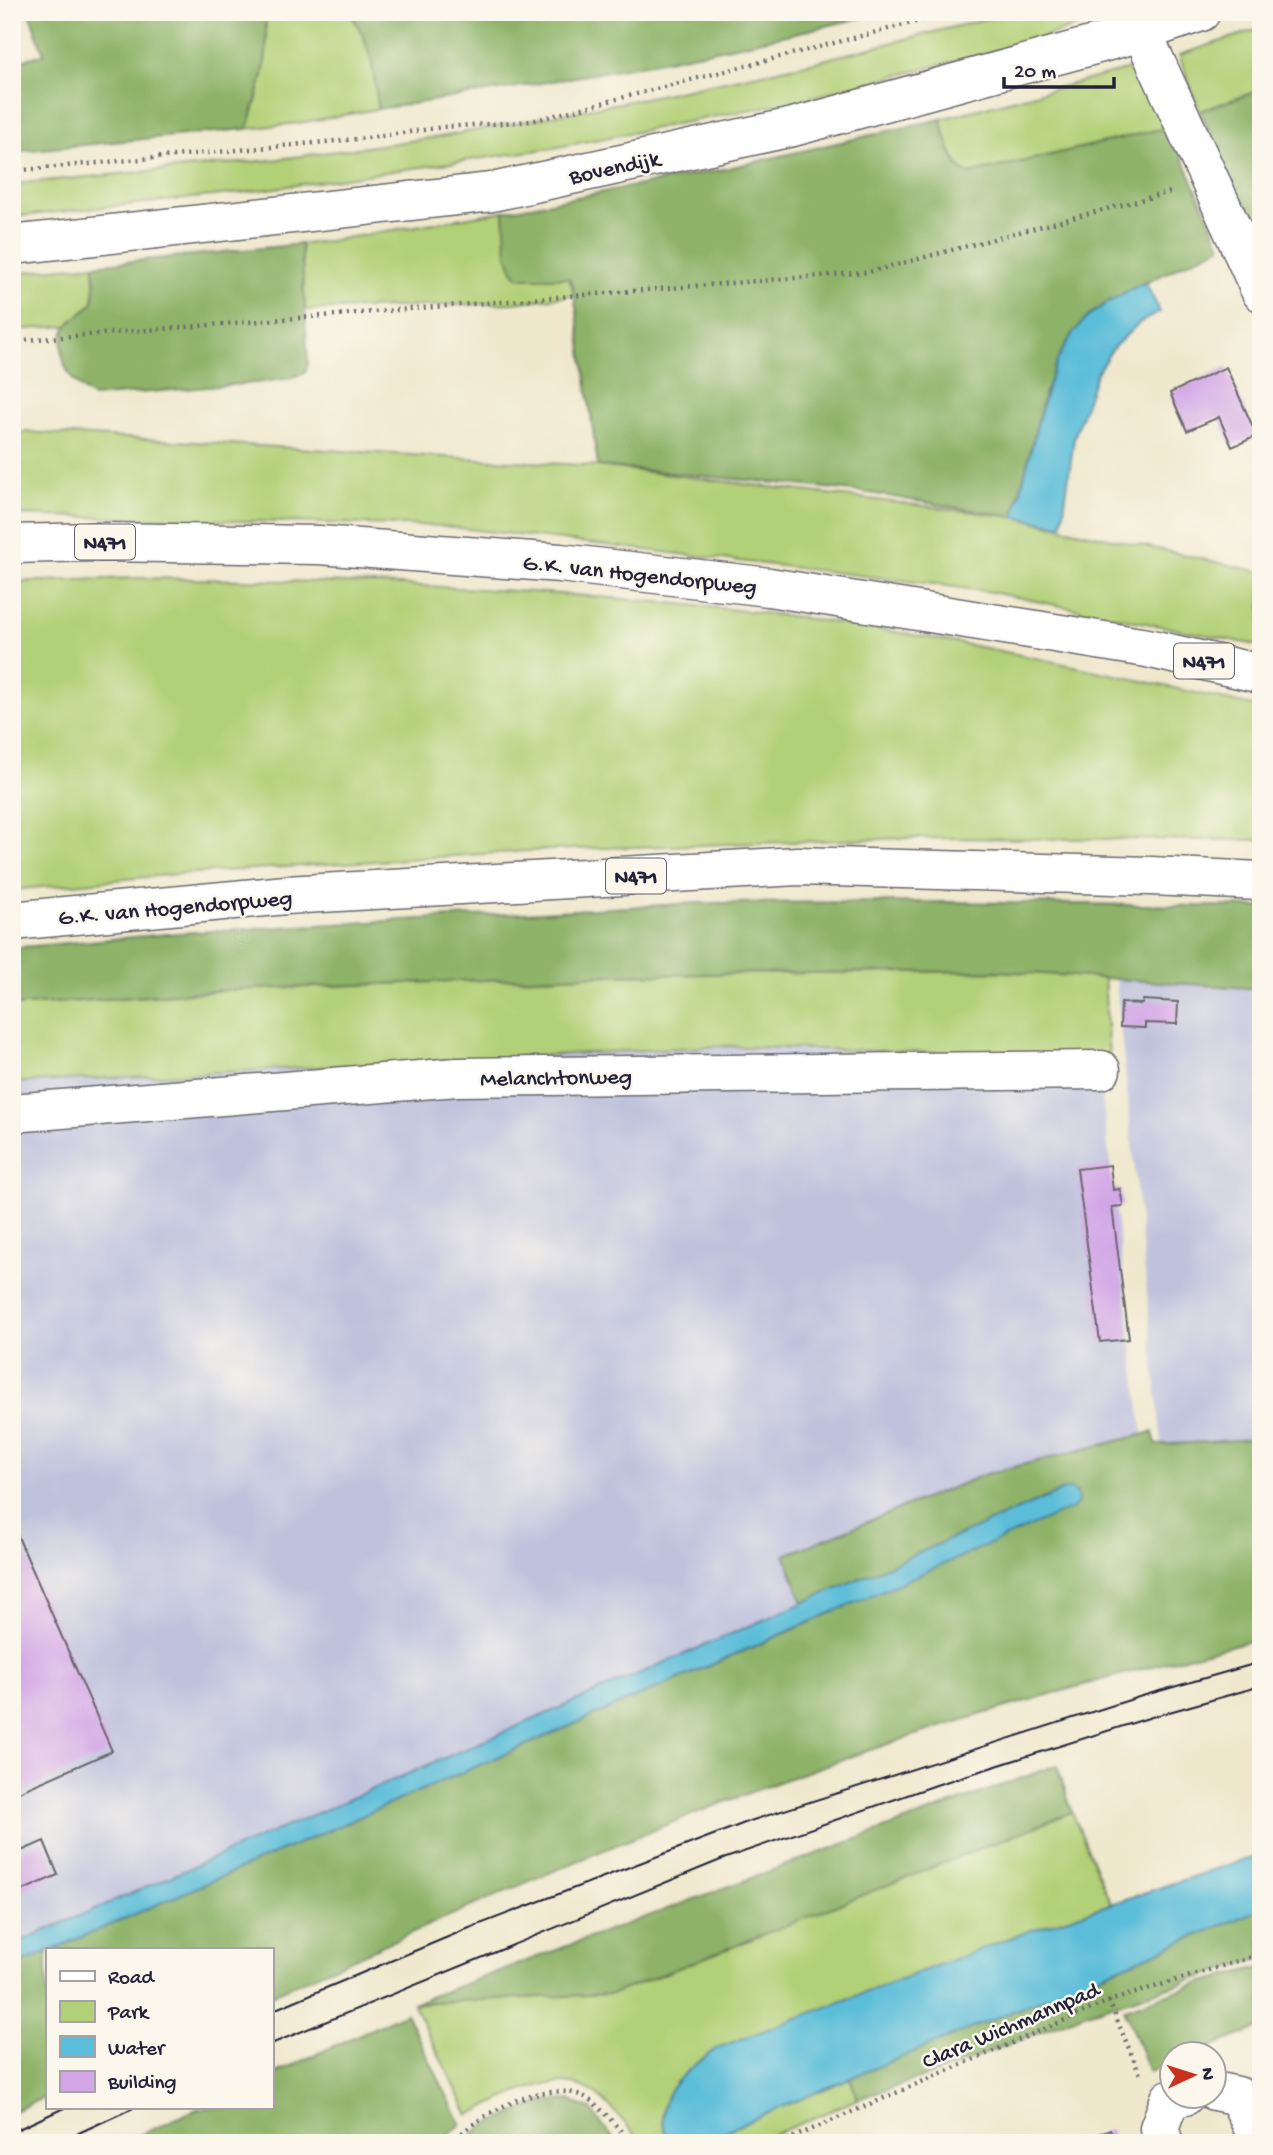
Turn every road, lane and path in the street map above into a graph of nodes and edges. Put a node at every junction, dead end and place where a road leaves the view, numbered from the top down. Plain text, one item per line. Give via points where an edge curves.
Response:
1 (954, 12) edge
2 (1201, 12) edge
3 (1142, 32) junction
4 (12, 171) edge
5 (1211, 181) junction
6 (12, 245) edge
7 (1261, 292) edge
8 (12, 341) edge
9 (12, 544) edge
10 (1261, 674) edge
11 (1261, 881) edge
12 (12, 921) edge
13 (1101, 1070) dead end
14 (12, 1113) edge
15 (1261, 1954) edge
16 (1109, 2001) junction
17 (1228, 2094) edge
18 (1171, 2117) edge
19 (452, 2143) edge
20 (632, 2143) edge
21 (780, 2143) edge
22 (1255, 2143) edge

1 - 4 path via 532,121
2 - 3 main road, Bovendijk
3 - 5 main road
3 - 6 main road, Bovendijk via 793,127 492,192
5 - 7 main road
5 - 8 path via 869,272
9 - 10 main road, G.K. van Hogendorpweg / N471 via 319,545 559,562 769,587 1147,648
11 - 12 main road, G.K. van Hogendorpweg / N471 via 797,866 286,895
13 - 14 main road, Melanchtonweg via 457,1077
15 - 16 path, Clara Wichmannpad
16 - 18 path via 1150,2100
16 - 21 path, Clara Wichmannpad
17 - 22 main road via 1238,2096
19 - 20 path via 480,2118 555,2090 588,2099

